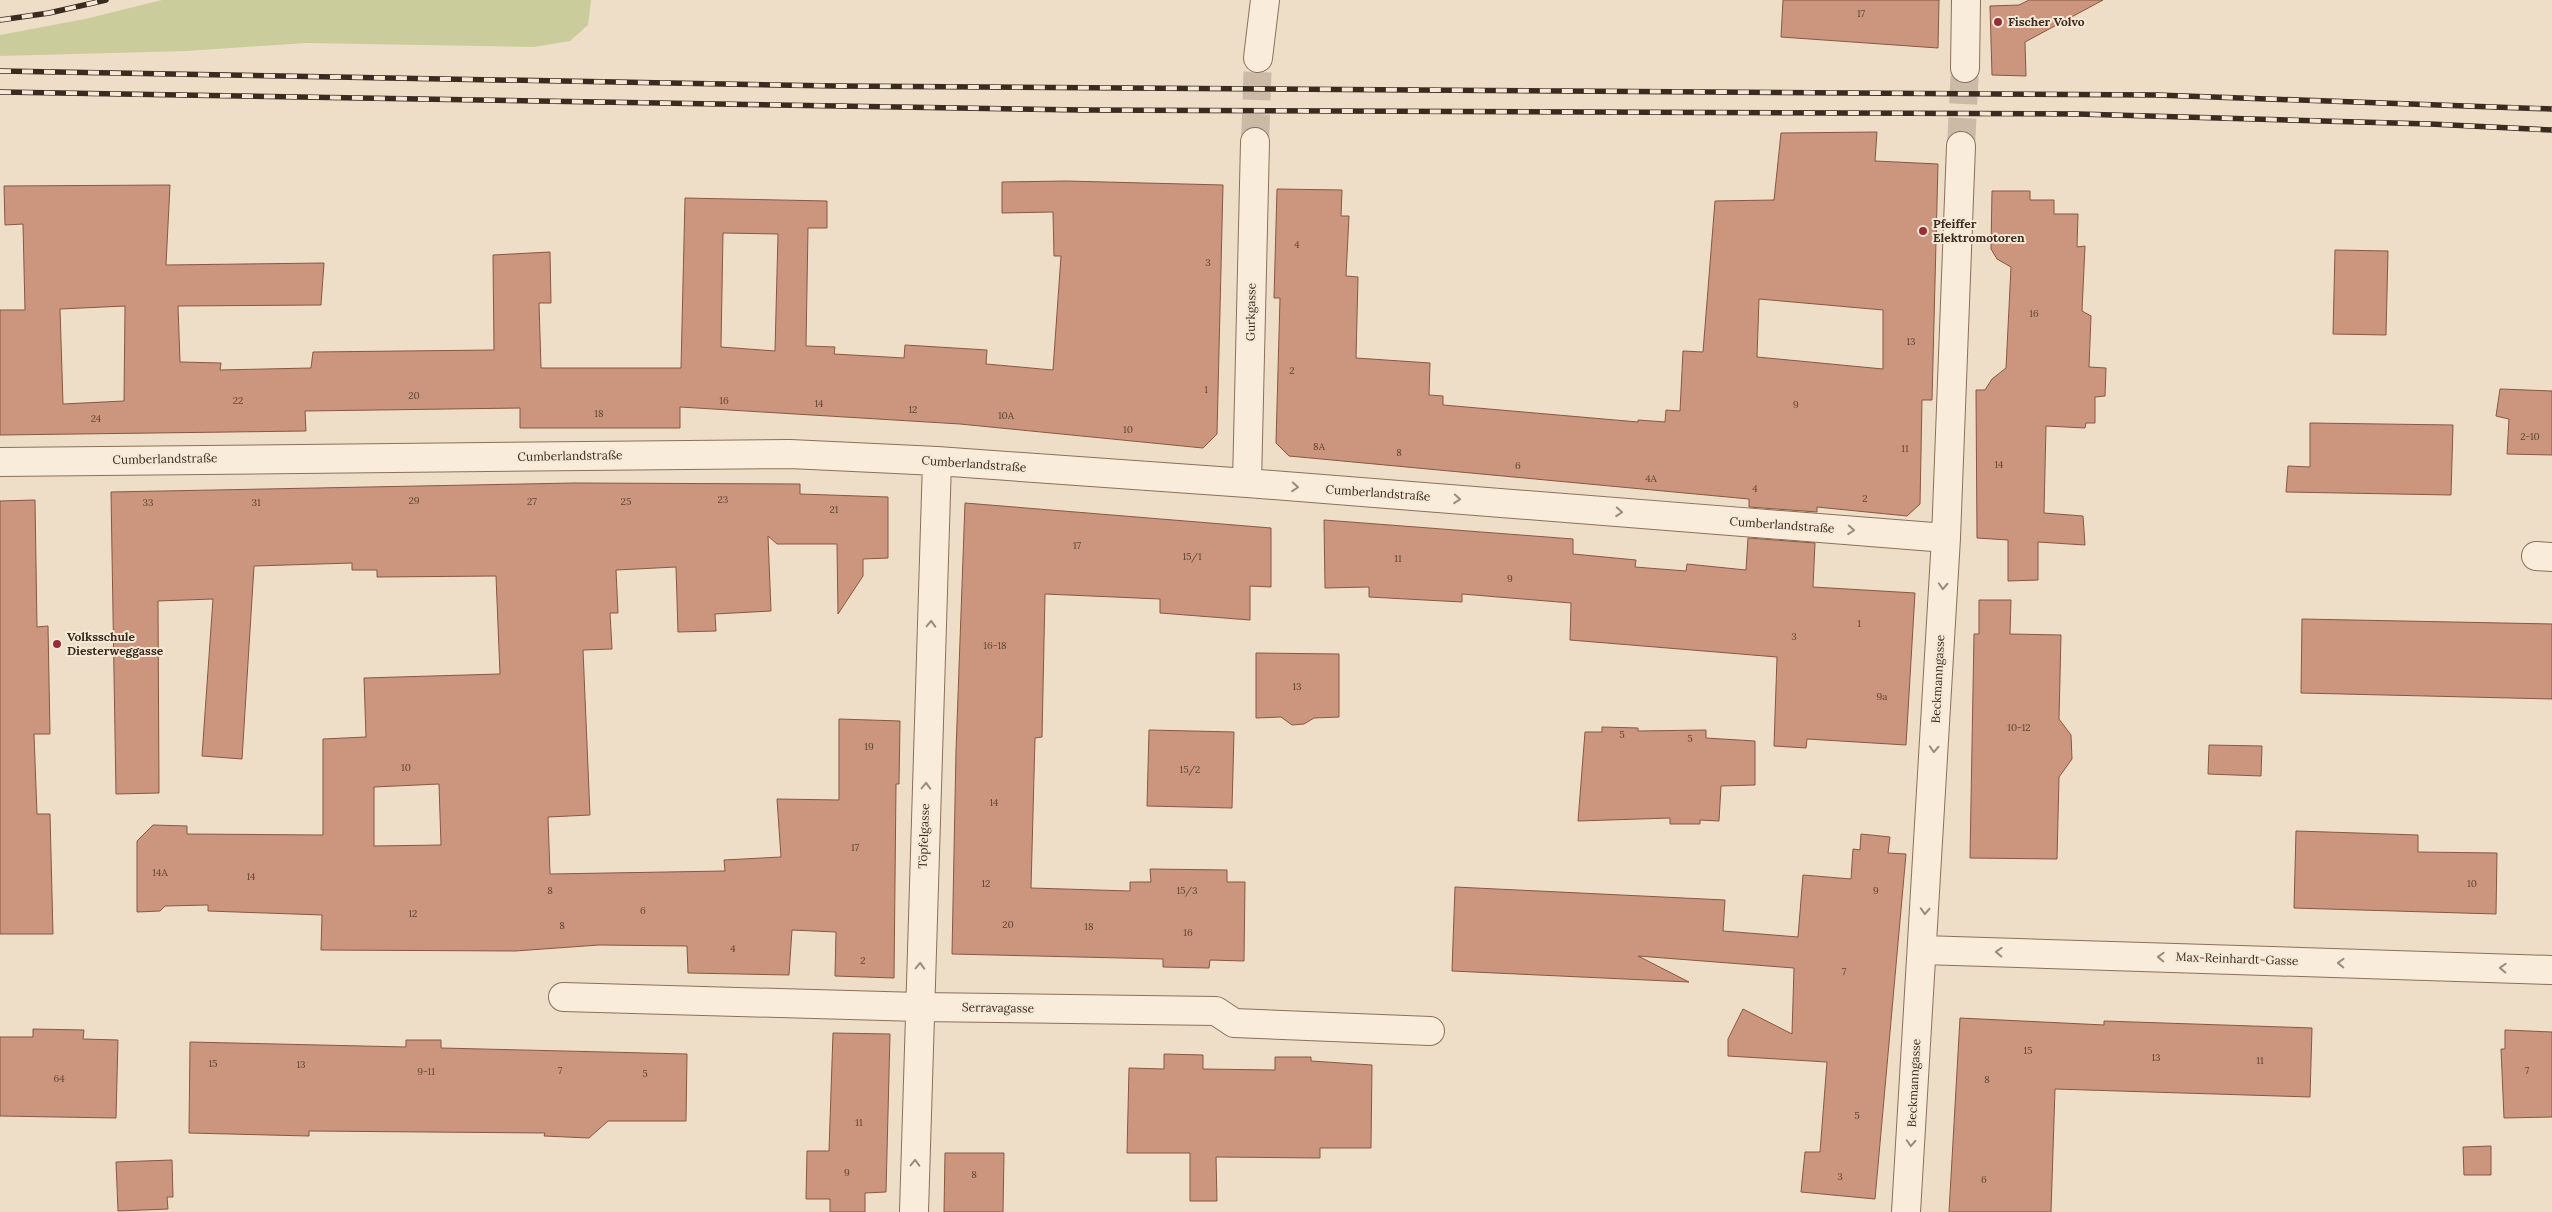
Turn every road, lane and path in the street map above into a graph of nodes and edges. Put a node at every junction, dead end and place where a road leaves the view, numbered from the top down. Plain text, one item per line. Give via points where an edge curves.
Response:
1 (1265, 0) edge
2 (1966, 0) edge
3 (1258, 58) tunnel mouth
4 (1965, 68) tunnel mouth
5 (1255, 142) tunnel mouth
6 (1961, 146) tunnel mouth
7 (937, 461) junction
8 (0, 462) edge
9 (1247, 483) junction
10 (1946, 538) junction
11 (1922, 950) junction
12 (2552, 970) edge
13 (563, 997) dead end
14 (919, 1007) junction
15 (1430, 1031) dead end
16 (914, 1212) edge
17 (1906, 1212) edge

1 - 3 street
2 - 4 street
5 - 9 street, Gurkgasse
6 - 10 street, Beckmanngasse
7 - 8 street, Cumberlandstraße via 790,454
7 - 9 street, Cumberlandstraße
14 -> 7 street, Töpfelgasse
9 -> 10 street, Cumberlandstraße
10 -> 11 street, Beckmanngasse
12 -> 11 street, Max-Reinhardt-Gasse
11 -> 17 street, Beckmanngasse
13 - 14 street, Serravagasse
14 - 15 street, Serravagasse via 1216,1011 1234,1023
16 -> 14 street, Töpfelgasse

